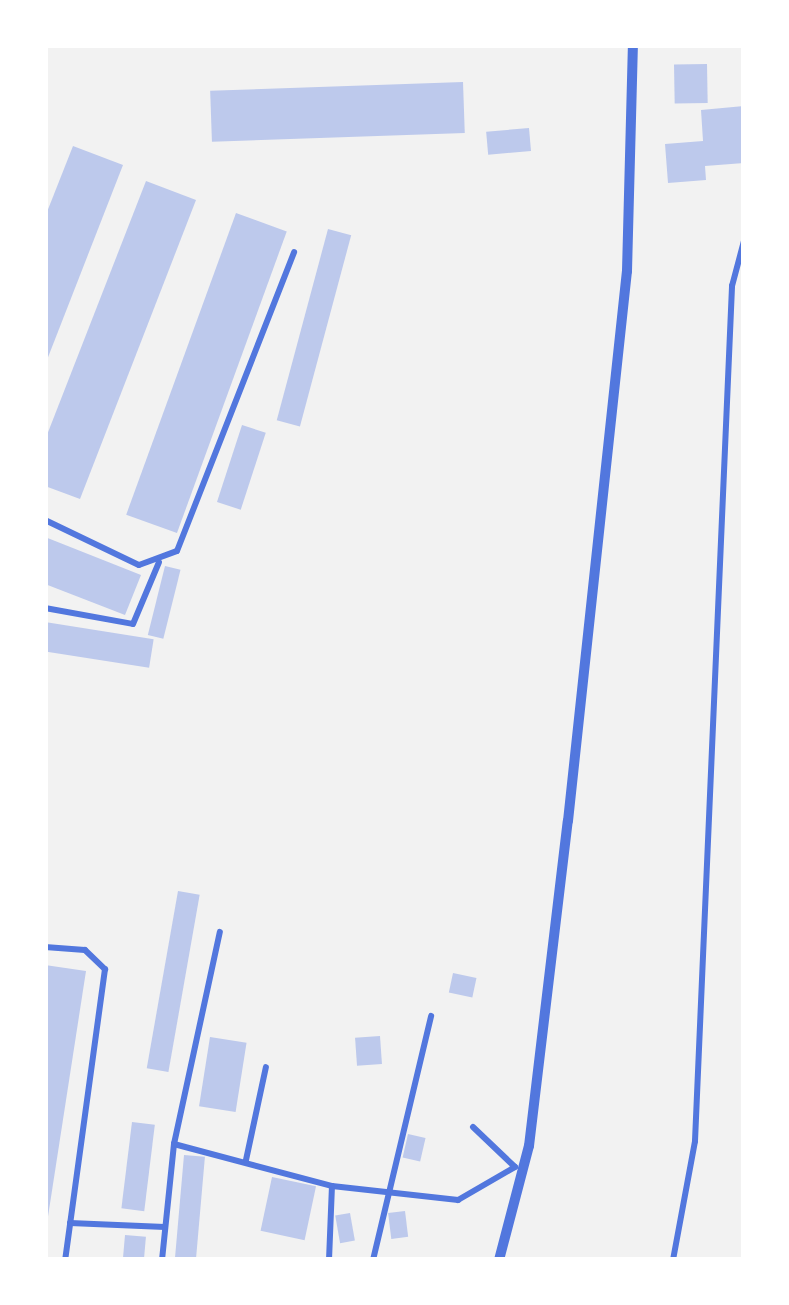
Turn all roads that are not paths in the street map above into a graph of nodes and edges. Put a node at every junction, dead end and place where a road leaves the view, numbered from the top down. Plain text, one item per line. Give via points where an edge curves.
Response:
1 (633, 45) edge
2 (744, 240) edge
3 (294, 252) dead end
4 (45, 520) edge
5 (160, 561) junction
6 (45, 608) edge
7 (220, 932) dead end
8 (45, 946) edge
9 (431, 1016) dead end
10 (266, 1066) dead end
11 (473, 1127) dead end
12 (174, 1144) junction
13 (246, 1160) junction
14 (332, 1186) junction
15 (386, 1194) junction
16 (70, 1223) junction
17 (165, 1227) junction
18 (65, 1260) edge
19 (162, 1260) edge
20 (329, 1260) edge
21 (372, 1260) edge
22 (498, 1260) edge
23 (674, 1260) edge

1 - 22 street via 628,271 568,821 529,1146
2 - 23 lane via 732,286 695,1141
3 - 5 lane via 188,536
4 - 5 lane via 138,565
5 - 6 lane via 133,624
7 - 12 lane
8 - 16 lane via 85,950 104,970
9 - 15 lane
10 - 13 lane
11 - 15 lane via 515,1167 458,1200
12 - 13 lane
12 - 17 lane
13 - 14 lane
14 - 15 lane
14 - 20 lane
15 - 21 lane
16 - 17 lane
16 - 18 lane
17 - 19 lane

